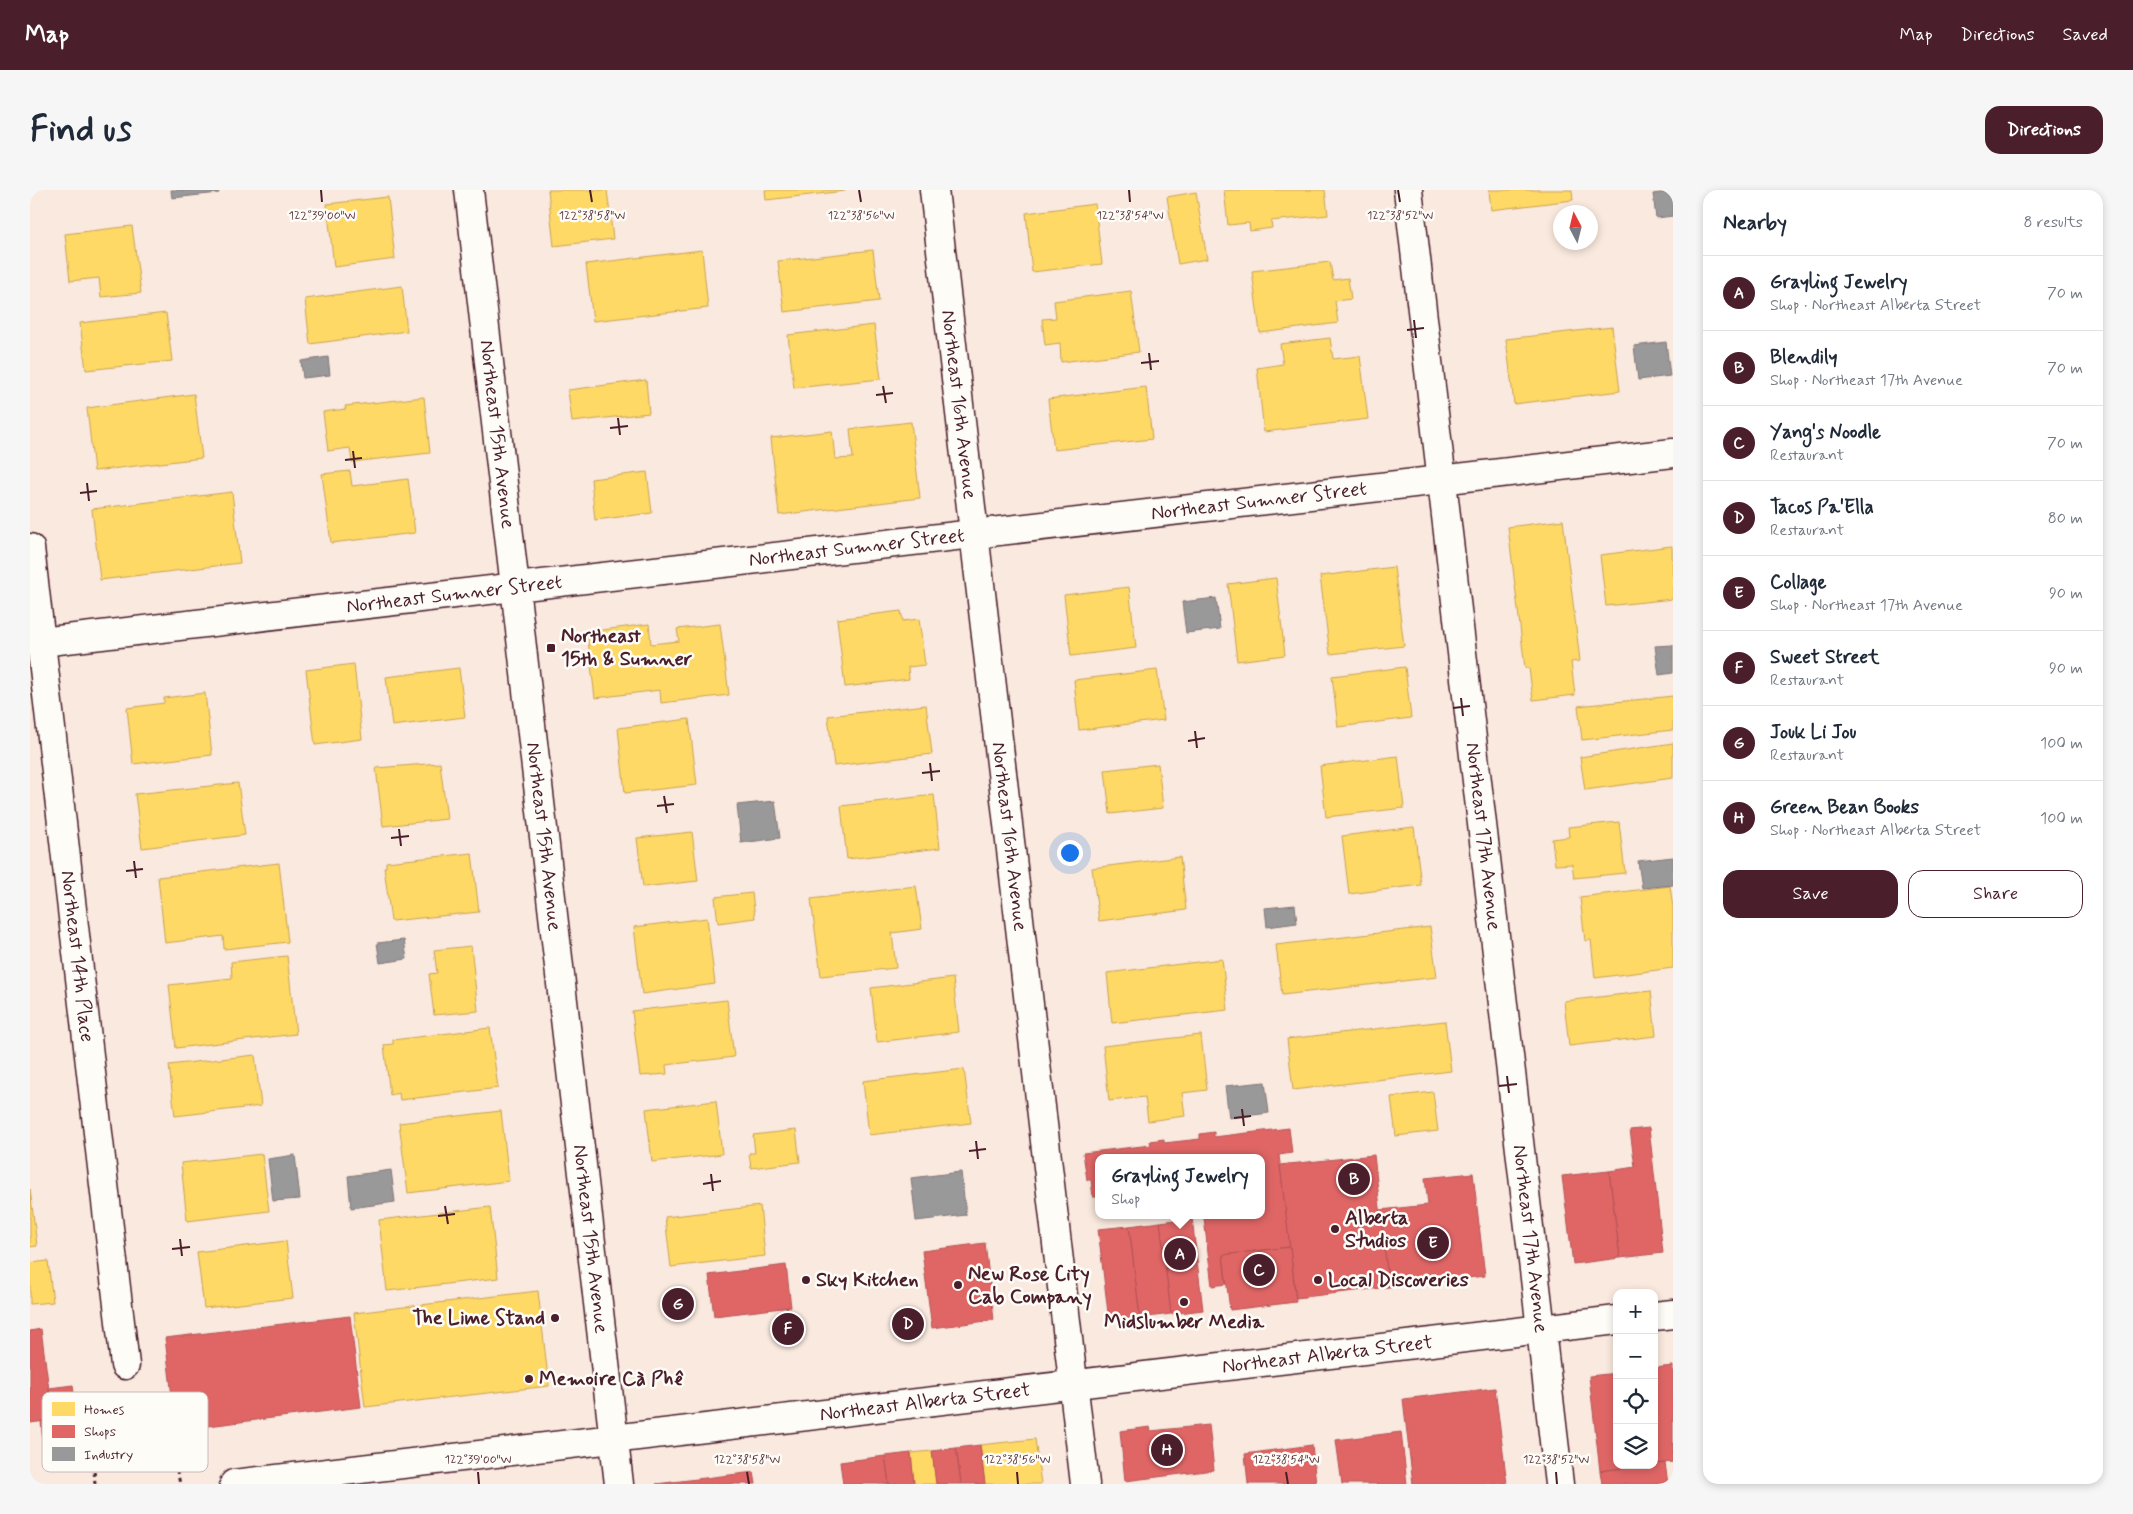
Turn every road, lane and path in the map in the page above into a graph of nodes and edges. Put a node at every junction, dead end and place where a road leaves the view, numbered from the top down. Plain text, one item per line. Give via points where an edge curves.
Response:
1 (469, 190) edge
2 (934, 190) edge
3 (1408, 190) edge
4 (1673, 453) edge
5 (1442, 479) junction
6 (974, 534) junction
7 (30, 548) edge
8 (515, 588) junction
9 (41, 642) junction
10 (1673, 1314) edge
11 (1658, 1316) edge
12 (1613, 1321) edge
13 (1540, 1330) junction
14 (125, 1365) dead end
15 (1073, 1385) junction
16 (614, 1439) junction
17 (234, 1484) edge
18 (619, 1484) edge
19 (1085, 1484) edge
20 (1559, 1484) edge

1 - 8 street, Northeast 15th Avenue
2 - 6 street, Northeast 16th Avenue
3 - 5 street, Northeast 17th Avenue
4 - 5 street, Northeast Sumner Street
5 - 6 street, Northeast Sumner Street
5 - 13 street, Northeast 17th Avenue
6 - 8 street, Northeast Sumner Street
6 - 15 street, Northeast 16th Avenue
7 - 9 street, Northeast 14th Place
8 - 9 street, Northeast Sumner Street
8 - 16 street, Northeast 15th Avenue
9 - 14 street, Northeast 14th Place
10 - 11 street
12 - 13 street, Northeast Alberta Street
13 - 15 street, Northeast Alberta Street
13 - 20 street, Northeast 17th Avenue
15 - 16 street, Northeast Alberta Street
15 - 19 street, Northeast 16th Avenue
16 - 17 street, Northeast Alberta Street
16 - 18 street, Northeast 15th Avenue

